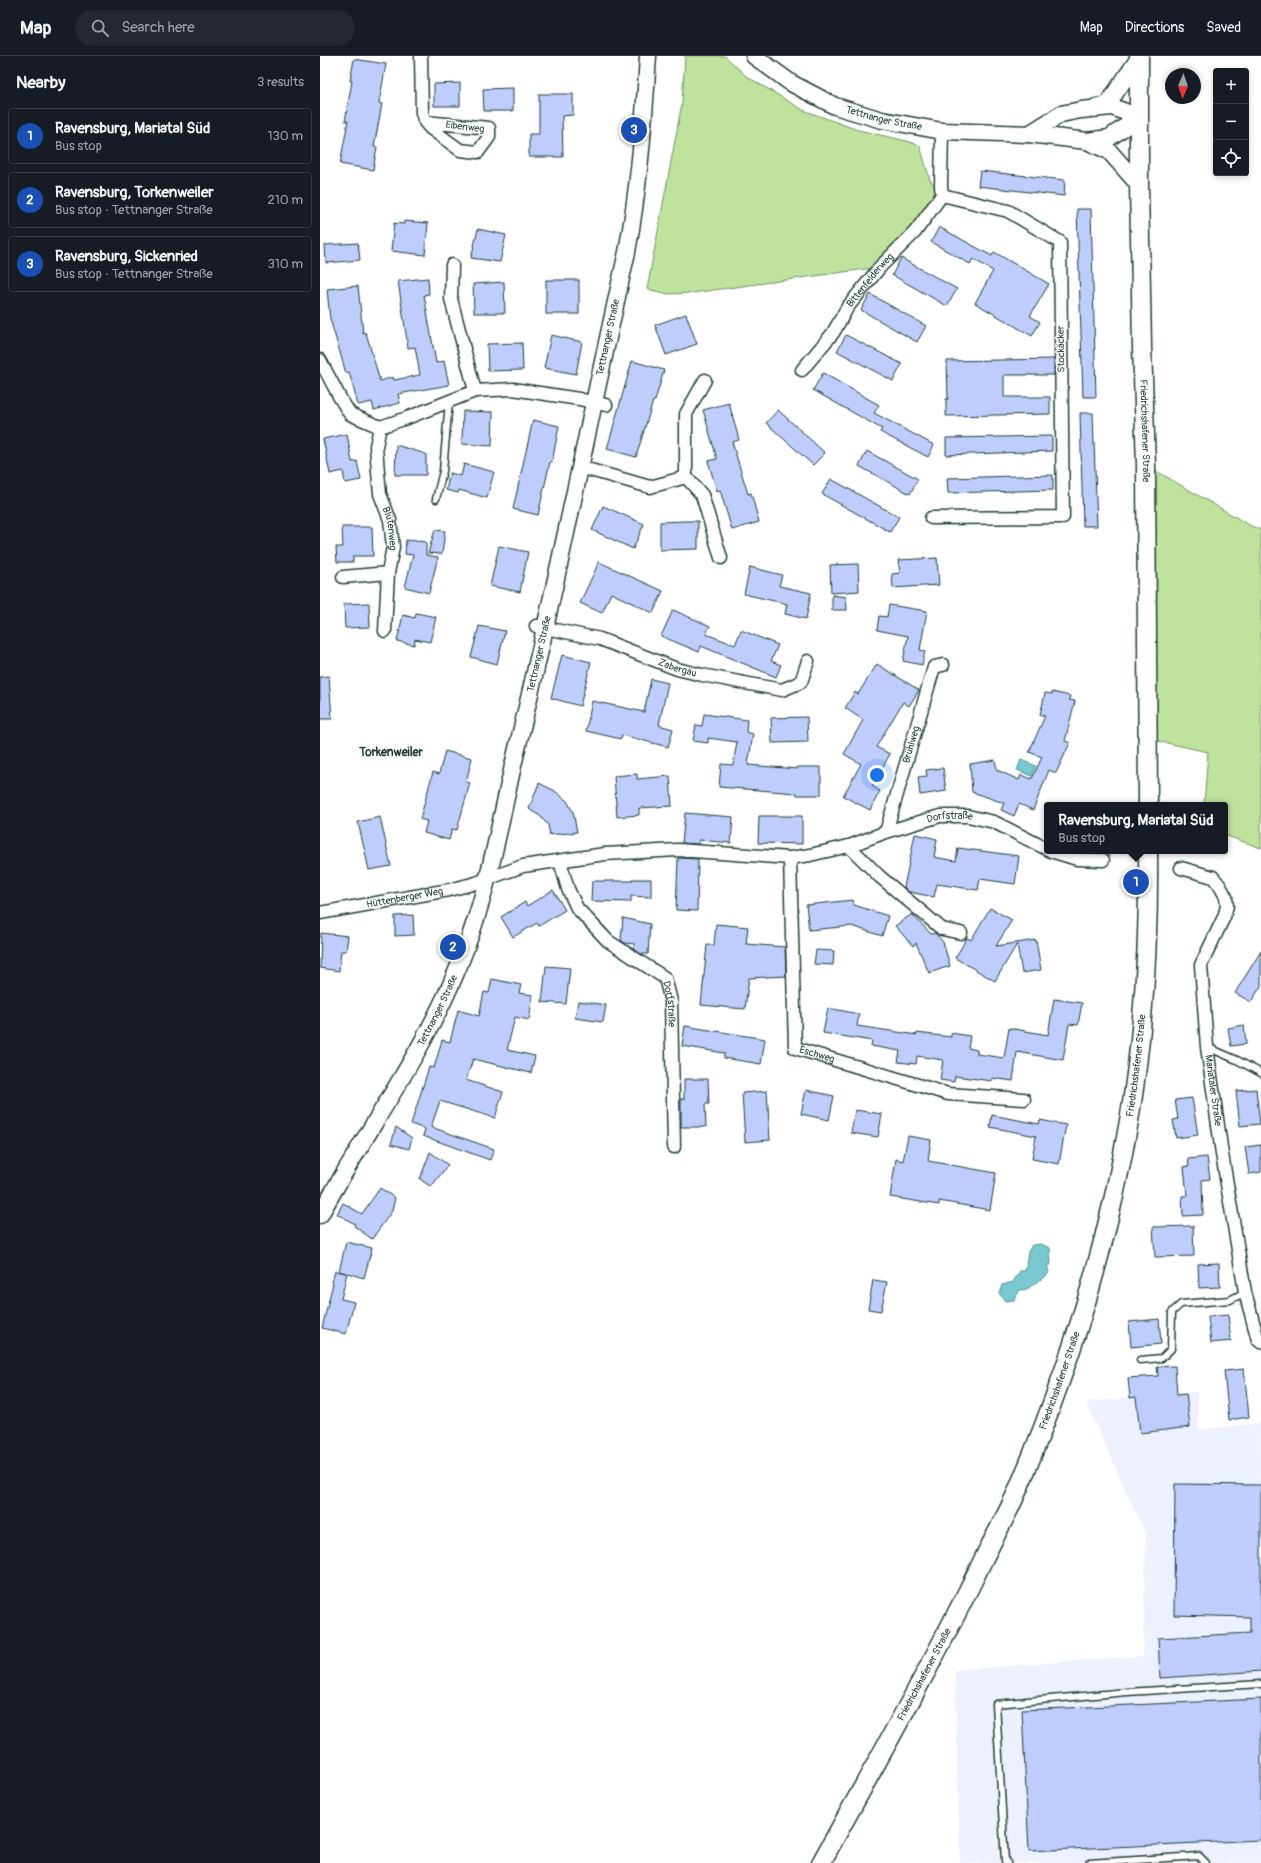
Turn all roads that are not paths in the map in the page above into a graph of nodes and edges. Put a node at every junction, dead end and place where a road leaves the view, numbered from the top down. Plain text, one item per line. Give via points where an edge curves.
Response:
1 (421, 56) edge
2 (648, 56) edge
3 (754, 56) edge
4 (1139, 57) edge
5 (1081, 110) junction
6 (1140, 117) junction
7 (425, 122) junction
8 (942, 131) junction
9 (1029, 134) junction
10 (1087, 141) junction
11 (1139, 185) junction
12 (942, 195) junction
13 (452, 266) dead end
14 (320, 360) edge
15 (802, 370) dead end
16 (705, 380) dead end
17 (475, 390) junction
18 (449, 401) junction
19 (600, 404) junction
20 (380, 427) junction
21 (580, 467) junction
22 (686, 477) junction
23 (436, 499) dead end
24 (931, 518) dead end
25 (721, 558) dead end
26 (388, 574) junction
27 (343, 577) dead end
28 (541, 627) junction
29 (384, 631) dead end
30 (808, 661) dead end
31 (943, 665) dead end
32 (1148, 802) edge
33 (886, 832) junction
34 (849, 846) junction
35 (1044, 847) edge
36 (1060, 854) edge
37 (1148, 854) edge
38 (790, 858) junction
39 (1103, 860) dead end
40 (560, 861) junction
41 (1181, 868) dead end
42 (488, 878) junction
43 (320, 913) edge
44 (961, 933) dead end
45 (1207, 1047) junction
46 (1261, 1073) edge
47 (1024, 1100) dead end
48 (674, 1147) dead end
49 (320, 1215) edge
50 (1245, 1292) junction
51 (1261, 1342) edge
52 (1140, 1360) dead end
53 (1261, 1684) edge
54 (821, 1863) edge
55 (1007, 1863) edge
56 (1089, 1863) edge
57 (1206, 1863) edge

1 - 7 street via 422,113
2 - 19 street, Tettnanger Straße via 632,227
3 - 8 street, Tettnanger Straße via 791,83 835,106 882,120
4 - 5 street via 1107,105
4 - 6 main road, Friedrichshafener Straße
5 - 6 street via 1112,107
5 - 9 street via 1061,114
6 - 10 street, Tettnanger Straße via 1109,138
6 - 11 main road, Friedrichshafener Straße
7 - 7 street, Eibenweg via 460,150 478,152 489,137 489,128
8 - 9 street, Tettnanger Straße
8 - 12 street
9 - 10 street, Tettnanger Straße
10 - 11 street via 1109,151
11 - 32 main road, Friedrichshafener Straße via 1146,465
12 - 15 street, Bittenfelderweg via 915,232 880,267 856,296 832,333
12 - 24 street, Stockäcker via 1008,211 1060,242 1063,516
13 - 17 street via 451,299
14 - 20 street via 350,414
16 - 22 street via 686,414
17 - 18 street
17 - 19 street via 513,389
18 - 20 street
18 - 23 lane via 443,471
19 - 21 street, Tettnanger Straße
20 - 26 street, Blütenweg via 376,446 380,494 390,520 393,546
21 - 22 street via 650,487
21 - 28 street, Tettnanger Straße
22 - 25 street via 702,495
26 - 27 street
26 - 29 street, Blütenweg
28 - 30 street, Zabergäu via 600,639 702,676 782,690 801,682
28 - 42 street, Tettnanger Straße
31 - 33 street, Brühlweg via 934,668
33 - 34 street, Dorfstraße
33 - 35 street, Dorfstraße via 940,816 968,816 994,822
34 - 38 street, Dorfstraße
34 - 44 street via 879,876 942,929
36 - 39 street via 1077,859
37 - 54 main road, Friedrichshafener Straße via 1146,970 1128,1122 1099,1255 1059,1385 1015,1495 955,1618
38 - 40 street, Dorfstraße via 678,850 605,854
38 - 47 street, Eschweg via 795,1048 948,1094
40 - 42 street, Dorfstraße via 523,866
40 - 48 street, Dorfstraße via 568,889 577,908 608,941 665,978 671,1001
41 - 45 street, Mariataler Straße via 1213,877 1226,897 1224,917 1201,965
42 - 43 street, Hüttenberger Weg via 449,890
42 - 49 street, Tettnanger Straße via 465,951 447,994
45 - 46 lane
45 - 50 street, Mariataler Straße
50 - 51 street, Mariataler Straße via 1258,1340
50 - 52 lane via 1230,1300 1182,1304 1172,1312 1171,1349 1162,1358
53 - 55 lane via 1127,1692 996,1704
56 - 57 lane via 1199,1856

